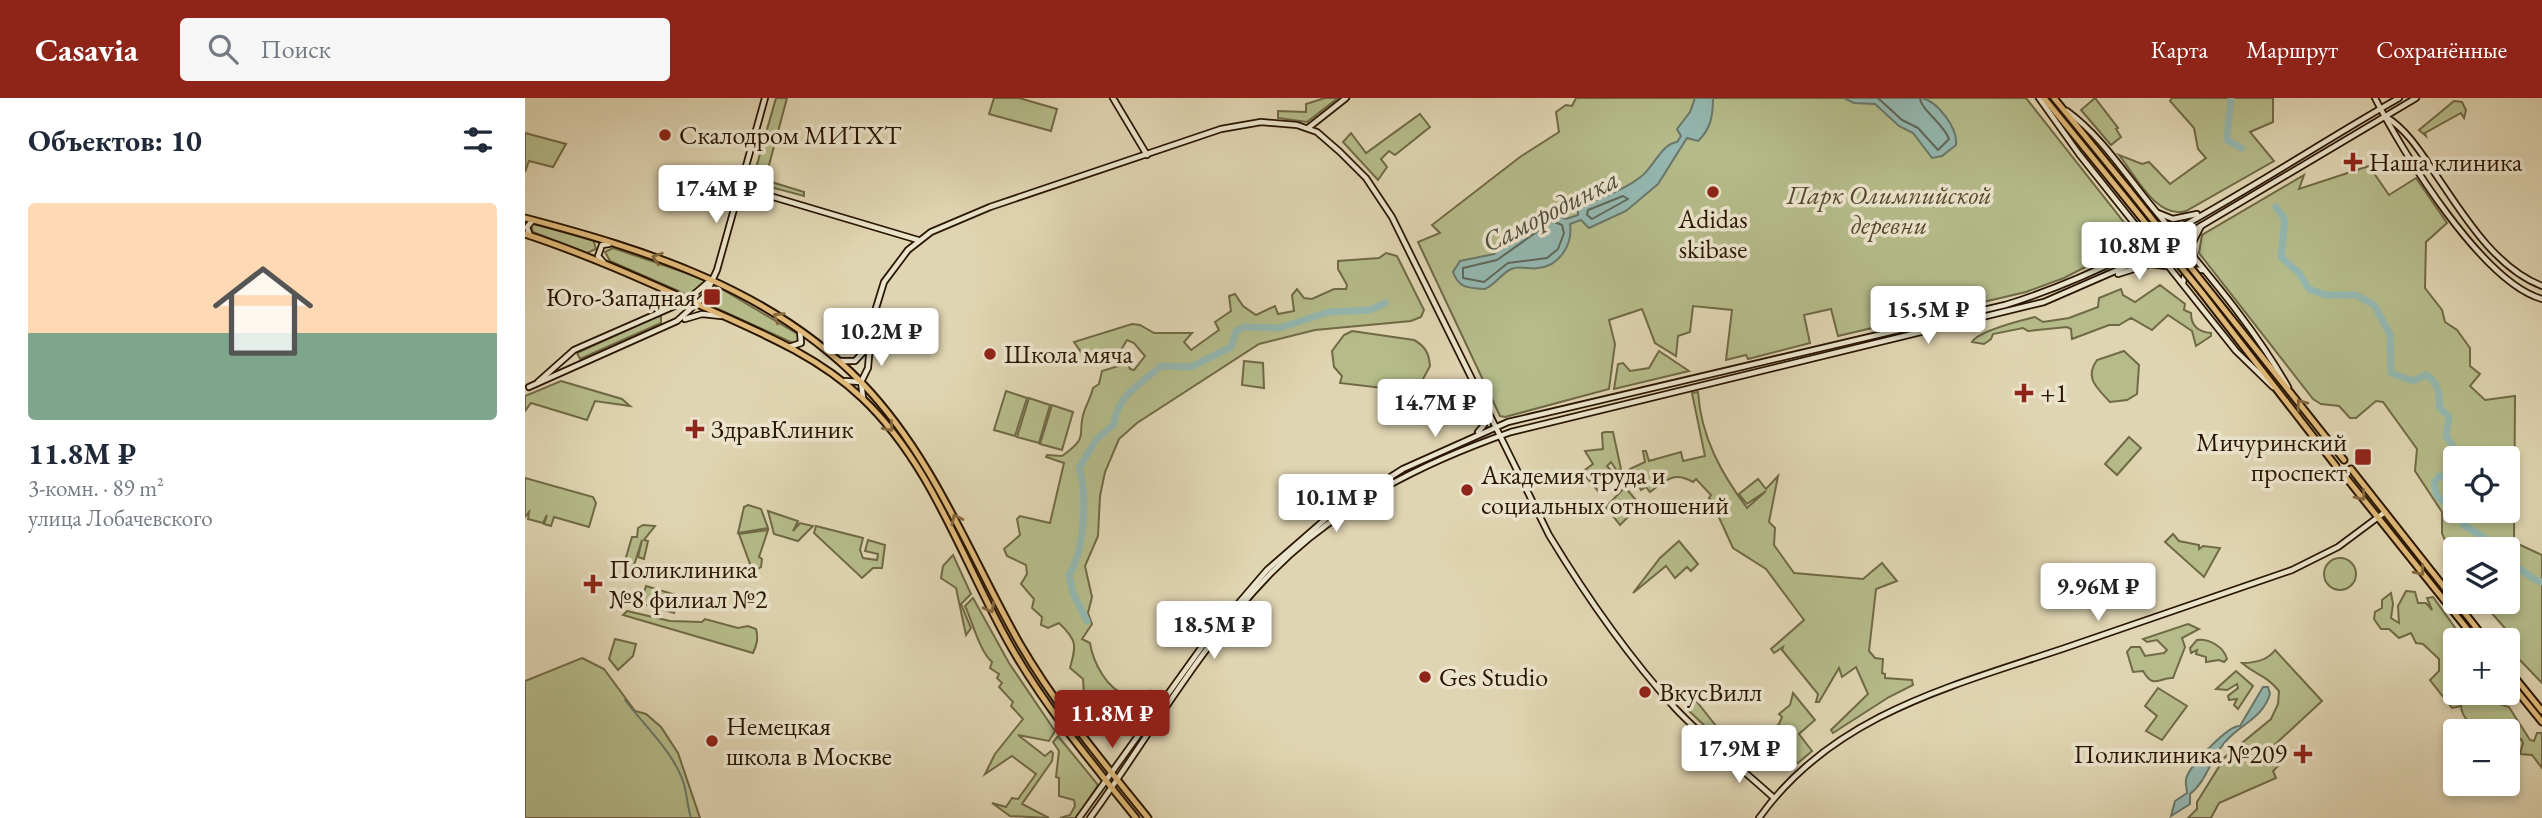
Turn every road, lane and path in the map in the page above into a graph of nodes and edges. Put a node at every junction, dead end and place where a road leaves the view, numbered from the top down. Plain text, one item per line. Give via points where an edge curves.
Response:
1 (765, 98) edge
2 (1114, 98) edge
3 (1346, 98) edge
4 (2041, 98) edge
5 (2054, 98) edge
6 (2375, 98) edge
7 (2399, 98) edge
8 (2416, 98) edge
9 (2061, 106) junction
10 (2381, 109) junction
11 (2385, 117) junction
12 (1308, 128) junction
13 (1147, 155) junction
14 (740, 187) junction
15 (2145, 199) junction
16 (2156, 212) junction
17 (2204, 212) junction
18 (2127, 214) junction
19 (525, 218) edge
20 (536, 221) junction
21 (2132, 221) junction
22 (2203, 224) junction
23 (2172, 231) junction
24 (527, 235) edge
25 (2178, 239) junction
26 (918, 240) junction
27 (2150, 243) junction
28 (617, 245) junction
29 (2157, 252) junction
30 (2131, 253) junction
31 (2195, 261) junction
32 (610, 267) junction
33 (2169, 268) junction
34 (2203, 270) junction
35 (2110, 276) junction
36 (713, 278) junction
37 (2183, 284) junction
38 (2542, 286) edge
39 (659, 288) junction
40 (2542, 299) edge
41 (688, 300) junction
42 (698, 305) junction
43 (658, 313) junction
44 (723, 316) junction
45 (677, 321) junction
46 (800, 331) junction
47 (870, 343) junction
48 (788, 347) junction
49 (837, 361) junction
50 (841, 379) junction
51 (861, 382) junction
52 (2288, 387) junction
53 (527, 388) edge
54 (2276, 390) junction
55 (863, 398) junction
56 (1486, 407) junction
57 (1496, 427) junction
58 (1475, 435) junction
59 (1500, 436) junction
60 (2344, 460) dead end
61 (2336, 466) dead end
62 (2351, 469) dead end
63 (2344, 475) dead end
64 (2385, 512) junction
65 (2378, 518) junction
66 (2443, 586) edge
67 (2465, 614) edge
68 (2466, 628) edge
69 (2477, 628) edge
70 (2520, 684) edge
71 (2520, 695) edge
72 (2542, 711) edge
73 (2542, 722) edge
74 (1112, 772) junction
75 (1118, 779) junction
76 (1106, 780) junction
77 (1112, 787) junction
78 (1773, 798) junction
79 (1079, 818) edge
80 (1090, 818) edge
81 (1136, 818) edge
82 (1148, 818) edge
83 (1759, 818) edge

1 - 14 main road
2 - 13 main road
3 - 12 main road
4 - 18 main road
4 - 54 main road, bridge
5 - 9 main road
6 - 10 main road
7 - 10 main road
8 - 11 main road
9 - 15 main road via 2089,130
9 - 52 main road, bridge
10 - 11 main road
10 - 17 main road
11 - 22 main road
11 - 38 main road via 2418,149 2494,251 2517,273
11 - 40 main road via 2487,262 2512,285
12 - 13 main road via 1240,124
12 - 56 main road via 1350,162 1392,217
13 - 26 main road via 990,207
14 - 26 main road
14 - 36 main road
15 - 16 main road
15 - 18 main road via 2143,216
16 - 17 main road via 2173,219
16 - 23 main road
17 - 23 main road
18 - 21 main road
19 - 20 main road
20 - 24 main road via 527,225
20 - 28 main road
21 - 27 main road
21 - 30 main road via 2139,236
22 - 25 main road
22 - 31 main road via 2192,244
23 - 25 main road
23 - 27 main road
24 - 32 main road
25 - 29 main road
25 - 31 main road
26 - 47 main road via 884,282 875,305
27 - 29 main road
27 - 30 main road
28 - 32 main road via 604,244 597,250 599,259
36 -> 28 main road
29 - 33 main road
29 - 35 main road
30 - 57 main road via 2066,285 2005,305
31 - 34 main road
32 - 39 main road
33 - 35 main road via 2150,264
33 - 37 main road
34 - 37 main road via 2186,269
34 - 52 main road via 2257,338
35 - 59 main road via 2007,313
36 - 41 main road
36 - 42 main road
46 -> 36 main road
37 - 54 main road via 2236,351
39 - 41 main road
39 - 43 main road via 667,298
41 - 42 main road
41 - 43 main road
42 - 44 main road
42 - 45 main road
43 - 53 main road via 577,349
44 - 45 main road via 702,314
44 - 48 main road
45 - 53 main road
46 - 48 main road via 801,343
46 - 49 main road
47 - 49 main road via 859,359
47 - 51 main road via 868,368
48 - 50 main road
49 - 51 main road
50 - 51 main road
50 - 55 main road
51 - 55 main road
74 -> 51 main road via 1021,645 925,463
60 -> 52 main road
54 - 61 main road
55 -> 76 main road via 918,467 1012,649
56 - 57 main road
56 - 58 main road via 1484,425
57 - 58 main road
57 - 59 main road
58 - 74 main road via 1362,493 1283,555 1219,624
59 - 75 main road via 1381,489 1286,559 1211,645
59 - 78 main road via 1549,535 1632,657 1686,718
62 - 64 main road
63 -> 65 main road
64 - 65 main road
64 - 66 main road
65 -> 68 main road
65 - 78 main road via 2304,565 1896,707 1839,741
67 - 69 main road
70 - 72 main road
71 - 73 main road
74 - 75 main road
74 - 76 main road
75 - 77 main road
75 - 82 main road
76 - 77 main road
76 - 79 main road
77 - 80 main road
77 - 81 main road
78 - 83 main road

